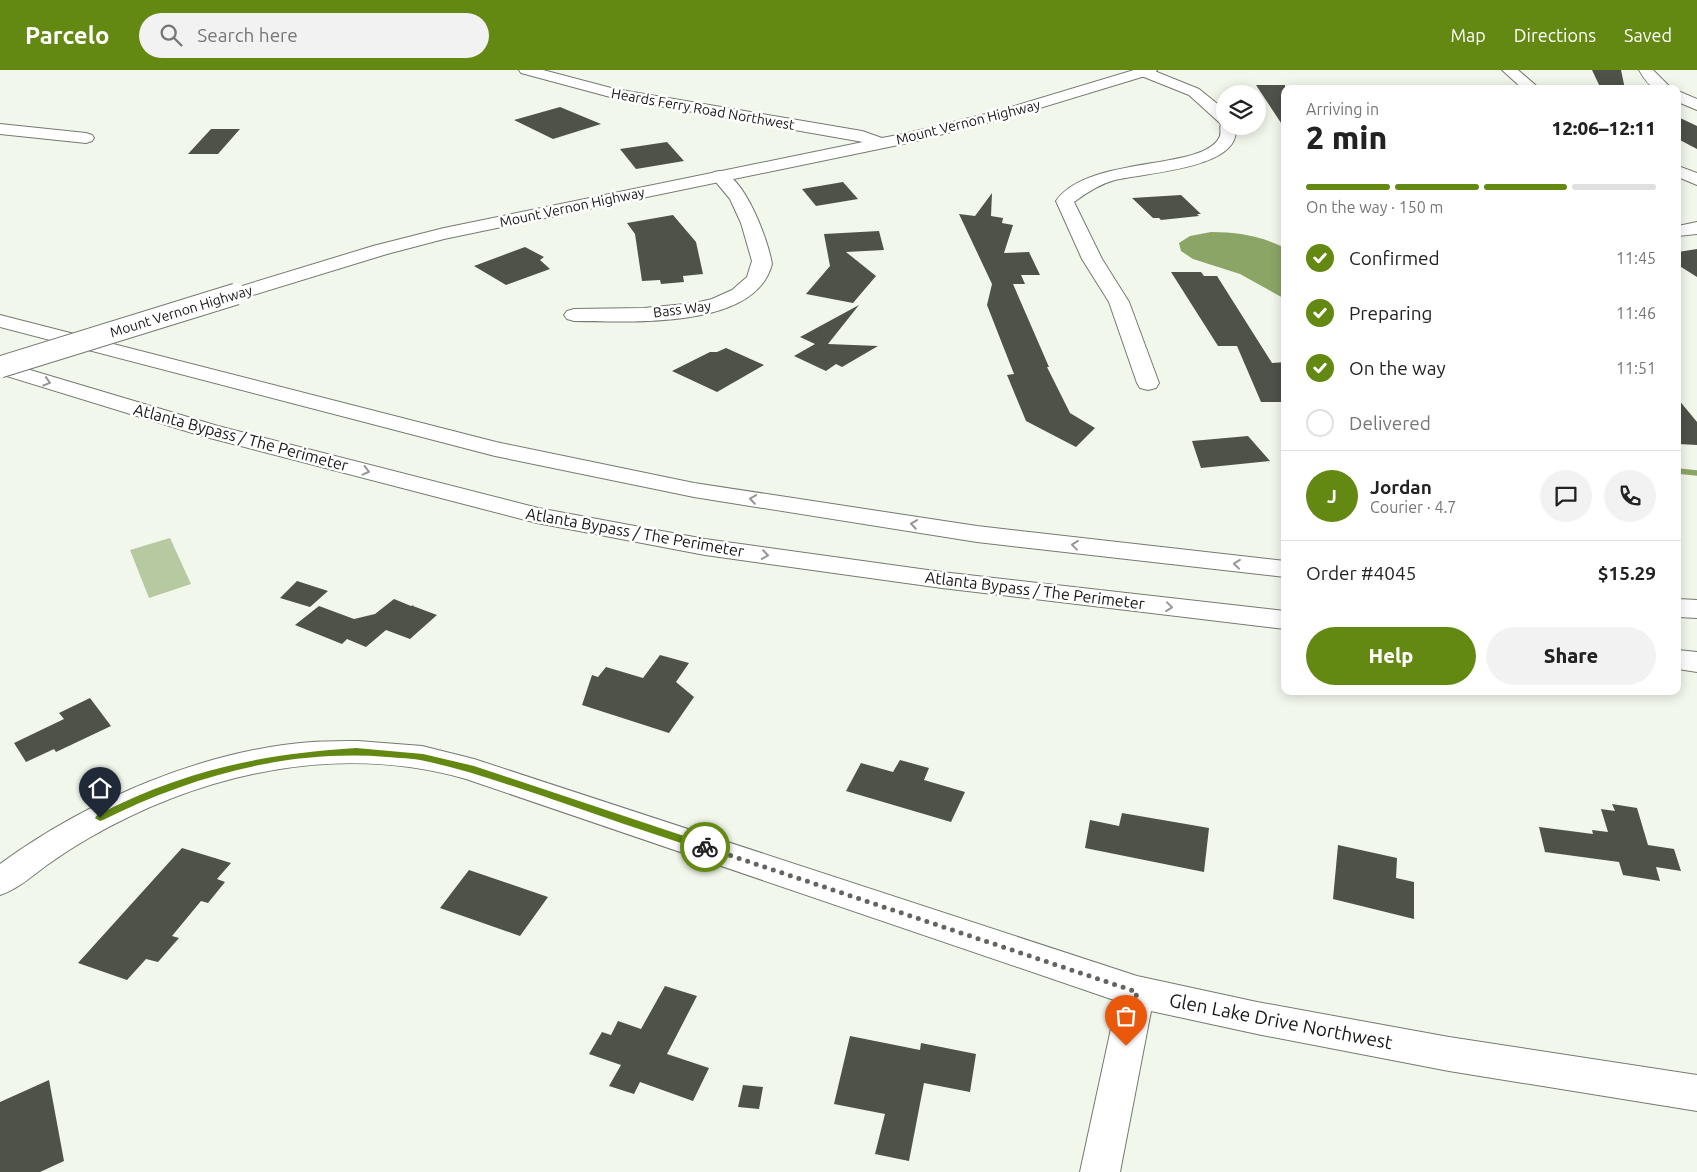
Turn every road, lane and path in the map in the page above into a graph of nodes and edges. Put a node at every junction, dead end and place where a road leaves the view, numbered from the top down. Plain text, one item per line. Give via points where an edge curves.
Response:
1 (526, 70) edge
2 (1509, 70) edge
3 (1646, 70) edge
4 (1147, 71) edge
5 (1528, 85) edge
6 (1659, 85) edge
7 (1681, 97) edge
8 (1697, 105) edge
9 (1216, 110) edge
10 (0, 129) edge
11 (1229, 135) edge
12 (86, 138) dead end
13 (881, 143) junction
14 (1681, 172) edge
15 (720, 176) junction
16 (1697, 180) edge
17 (1697, 228) edge
18 (1681, 231) edge
19 (574, 315) dead end
20 (0, 321) edge
21 (0, 367) edge
22 (1148, 383) dead end
23 (1281, 569) edge
24 (1681, 608) edge
25 (1697, 610) edge
26 (1281, 620) edge
27 (1681, 660) edge
28 (1697, 662) edge
29 (0, 882) edge
30 (1137, 992) junction
31 (1697, 1093) edge
32 (1100, 1172) edge

1 - 13 main road, Heards Ferry Road Northwest via 614,94 862,136
2 - 5 main road
3 - 6 main road
4 - 9 main road via 1194,92
4 - 13 main road, Mount Vernon Highway via 1004,114
7 - 8 main road
10 - 12 main road
11 - 22 main road via 1224,143 1202,158 1111,176 1091,183 1065,201 1092,258 1120,302
13 - 15 main road, Mount Vernon Highway
14 - 16 main road
15 - 19 main road, Bass Way via 741,200 762,263 744,292 719,304 684,312
15 - 21 main road, Mount Vernon Highway, bridge via 444,234 363,255
17 - 18 main road
23 -> 20 main road via 977,534 694,490 495,449
21 -> 26 main road, Atlanta Bypass / The Perimeter via 210,431 537,515 705,547 942,580
24 - 25 main road
27 - 28 main road
29 - 30 main road, Glen Lake Drive Northwest via 87,824 127,804 202,775 244,764 322,753 423,757 483,773
30 - 31 main road, Glen Lake Drive Northwest via 1449,1054
30 - 32 main road

